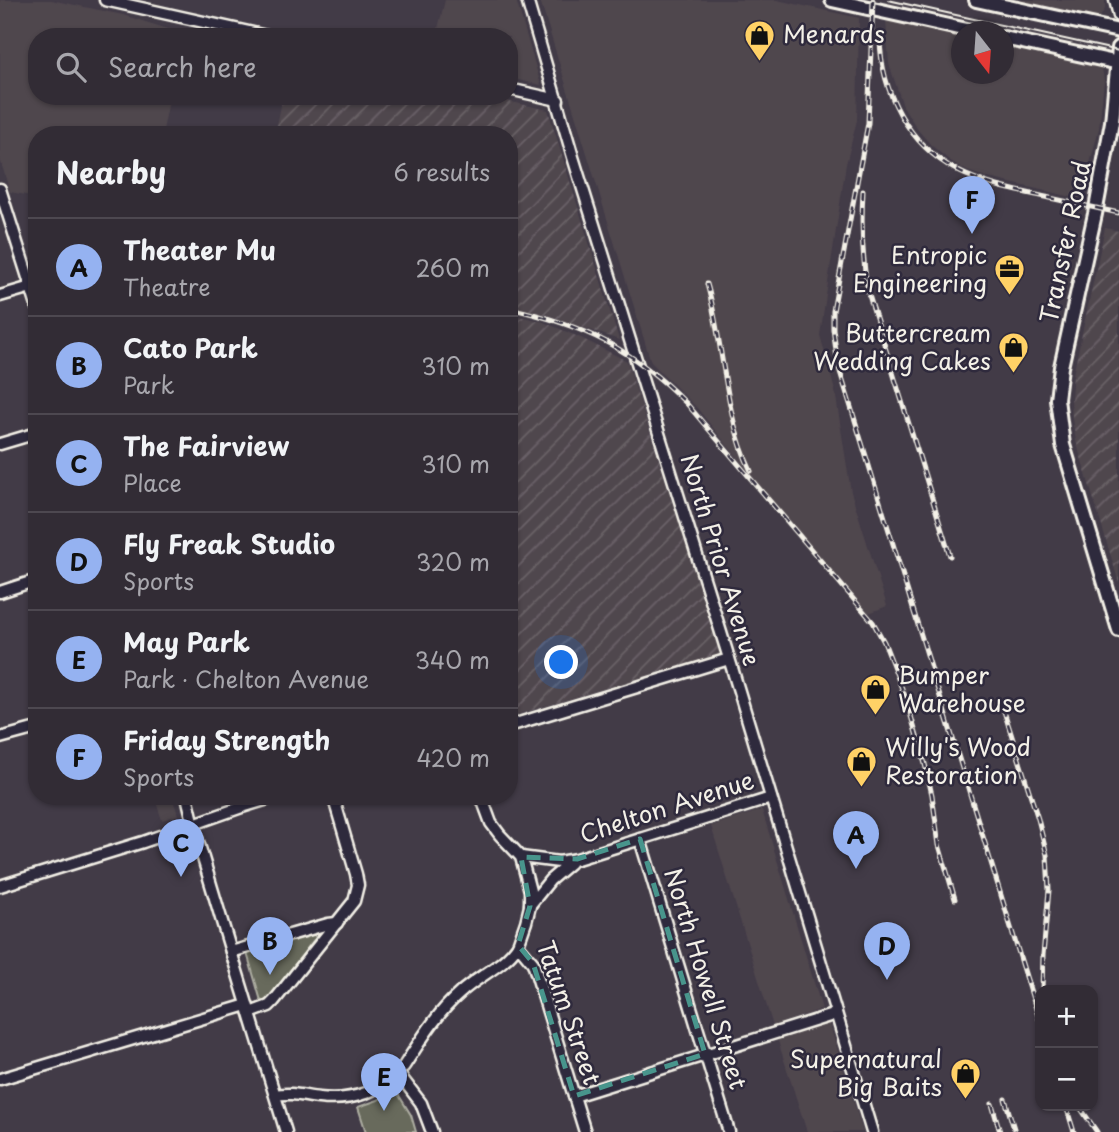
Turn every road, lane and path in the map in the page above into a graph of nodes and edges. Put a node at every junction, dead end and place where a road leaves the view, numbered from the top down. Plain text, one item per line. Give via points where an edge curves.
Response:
1 (105, 0) edge
2 (527, 0) edge
3 (832, 0) edge
4 (975, 0) edge
5 (1115, 0) edge
6 (1119, 16) edge
7 (951, 26) edge
8 (231, 28) edge
9 (1119, 31) edge
10 (1014, 39) edge
11 (1119, 47) edge
12 (1118, 63) edge
13 (518, 91) edge
14 (558, 100) junction
15 (0, 188) edge
16 (28, 277) edge
17 (28, 288) edge
18 (0, 296) edge
19 (28, 436) edge
20 (0, 444) edge
21 (28, 583) edge
22 (0, 592) edge
23 (1119, 630) edge
24 (729, 659) junction
25 (518, 723) edge
26 (28, 730) edge
27 (0, 738) edge
28 (771, 798) junction
29 (189, 805) edge
30 (249, 805) edge
31 (335, 805) edge
32 (484, 805) edge
33 (194, 824) junction
34 (640, 839) junction
35 (521, 857) junction
36 (577, 859) junction
37 (0, 886) edge
38 (530, 906) junction
39 (337, 923) junction
40 (518, 945) junction
41 (231, 952) junction
42 (249, 1009) junction
43 (836, 1014) junction
44 (705, 1054) junction
45 (398, 1073) junction
46 (0, 1080) edge
47 (275, 1095) junction
48 (574, 1096) junction
49 (286, 1132) edge
50 (432, 1132) edge
51 (585, 1132) edge
52 (729, 1132) edge
53 (872, 1132) edge

1 - 8 street
2 - 14 street, North Prior Avenue
3 - 7 main road
4 - 9 main road
5 - 6 street
10 - 12 main road
11 - 12 main road, Transfer Road
12 - 23 main road, Transfer Road via 1095,214 1057,399 1063,445
13 - 14 street
14 - 24 street, North Prior Avenue
15 - 16 street
17 - 18 street
19 - 20 street
21 - 22 street
24 - 25 street
24 - 28 street, North Prior Avenue
26 - 27 street
28 - 34 street, Chelton Avenue
28 - 43 street, North Prior Avenue
29 - 33 street
30 - 33 street
31 - 39 street via 358,885 354,901
32 - 35 street, Tatum Street via 491,823
33 - 37 street
33 - 41 street
34 - 36 street, Chelton Avenue
34 - 44 street, North Howell Street
35 - 36 street, Chelton Avenue via 559,862
35 - 38 street, Tatum Street
36 - 38 street, Chelton Avenue via 550,880
38 - 40 street, Tatum Street
39 - 41 street
39 - 42 street via 269,1006
40 - 45 street via 447,1004
40 - 48 street, Tatum Street via 533,962
41 - 42 street
42 - 46 street
42 - 47 street
43 - 44 street
43 - 53 street, North Prior Avenue
44 - 48 street
44 - 52 street, North Howell Street
45 - 47 street via 354,1098
45 - 50 street via 421,1103
47 - 49 street
48 - 51 street, Tatum Street

